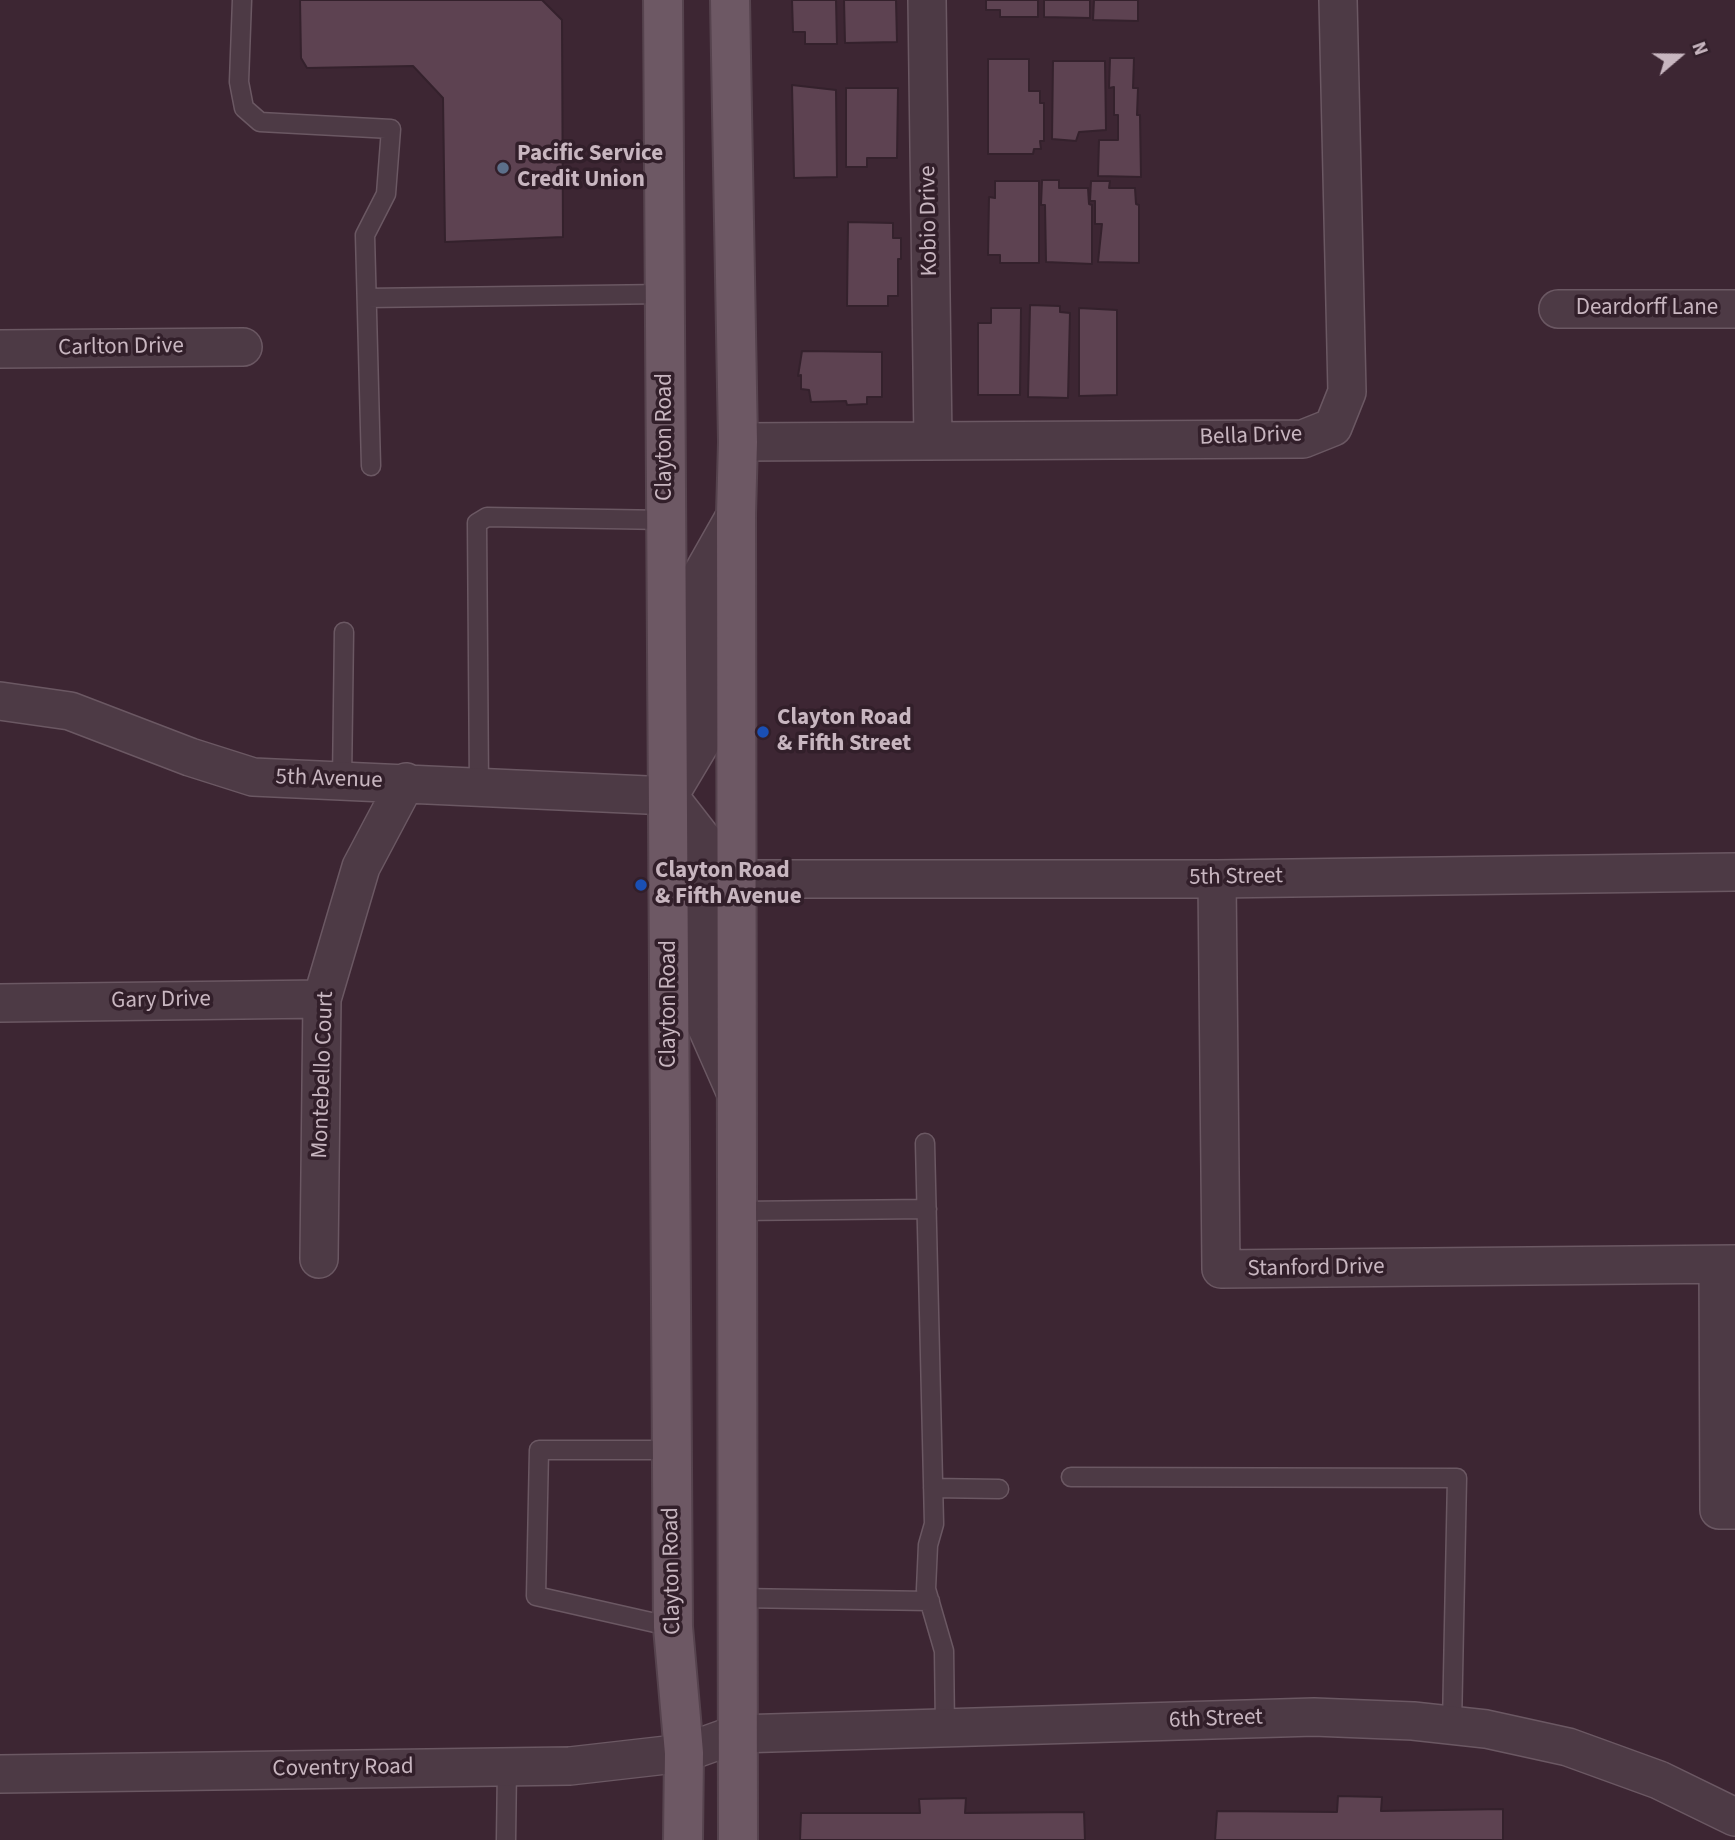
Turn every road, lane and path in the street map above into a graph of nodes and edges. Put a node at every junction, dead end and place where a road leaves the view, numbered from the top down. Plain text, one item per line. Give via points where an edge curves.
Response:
1 (242, 0) edge
2 (663, 0) edge
3 (730, 0) edge
4 (927, 0) edge
5 (1338, 0) edge
6 (665, 295) junction
7 (367, 298) junction
8 (1558, 309) dead end
9 (1735, 309) edge
10 (243, 347) dead end
11 (0, 349) edge
12 (933, 441) junction
13 (738, 442) junction
14 (371, 466) dead end
15 (736, 514) junction
16 (667, 520) junction
17 (344, 632) dead end
18 (0, 701) edge
19 (342, 781) junction
20 (406, 782) junction
21 (480, 787) junction
22 (669, 796) junction
23 (1735, 872) edge
24 (738, 879) junction
25 (1217, 879) junction
26 (322, 999) junction
27 (0, 1003) edge
28 (737, 1096) junction
29 (925, 1143) dead end
30 (927, 1209) junction
31 (738, 1211) junction
32 (319, 1259) dead end
33 (1726, 1264) edge
34 (672, 1450) junction
35 (1071, 1477) dead end
36 (933, 1488) junction
37 (999, 1489) dead end
38 (1735, 1510) edge
39 (737, 1598) junction
40 (930, 1601) junction
41 (673, 1627) junction
42 (1452, 1725) junction
43 (945, 1728) junction
44 (737, 1734) junction
45 (684, 1753) junction
46 (507, 1767) junction
47 (0, 1774) edge
48 (1735, 1817) edge
49 (506, 1840) edge
50 (683, 1840) edge
51 (738, 1840) edge

1 - 7 lane via 239,82 244,108 260,122 391,129 386,194 365,234
2 - 6 main road, Clayton Road
3 - 13 main road
4 - 12 street, Kobio Drive
5 - 12 street, Bella Drive via 1347,392 1332,427 1303,439
6 - 7 lane
6 - 16 main road, Clayton Road
7 - 14 lane
8 - 9 street, Deardorff Lane
10 - 11 street, Carlton Drive
12 - 13 street, Bella Drive
13 - 15 main road
15 - 22 street via 702,574 700,744
15 - 24 main road
16 - 21 lane via 487,517 477,523
16 - 22 main road, Clayton Road
17 - 19 lane
18 - 19 street, 5th Avenue via 70,711 253,777
19 - 20 street, 5th Avenue
20 - 21 street, 5th Avenue
20 - 26 street, Montebello Court via 361,867
21 - 22 street, 5th Avenue
22 - 28 street via 704,841 703,1019
22 - 34 main road, Clayton Road
23 - 25 street, 5th Street
24 - 25 street, 5th Street
24 - 28 main road
25 - 33 street, Stanford Drive via 1222,1269
26 - 27 street, Gary Drive
26 - 32 street, Montebello Court
28 - 31 main road
29 - 30 lane
30 - 31 lane
30 - 36 lane
31 - 39 main road
33 - 38 street, Stanford Drive via 1719,1510
34 - 41 main road, Clayton Road
34 - 41 lane via 539,1450 536,1596
35 - 42 lane via 1457,1478
36 - 37 lane
36 - 40 lane via 934,1524 926,1588
39 - 40 lane
39 - 44 main road
40 - 43 lane via 944,1651
41 - 45 main road, Clayton Road
42 - 43 street, 6th Street via 1314,1717
42 - 48 street, 6th Street via 1567,1747 1659,1780
43 - 44 street, 6th Street
44 - 45 street, 6th Street
44 - 51 main road
45 - 46 street, Coventry Road via 570,1766
45 - 50 main road, Clayton Road
46 - 47 street, Coventry Road
46 - 49 lane

